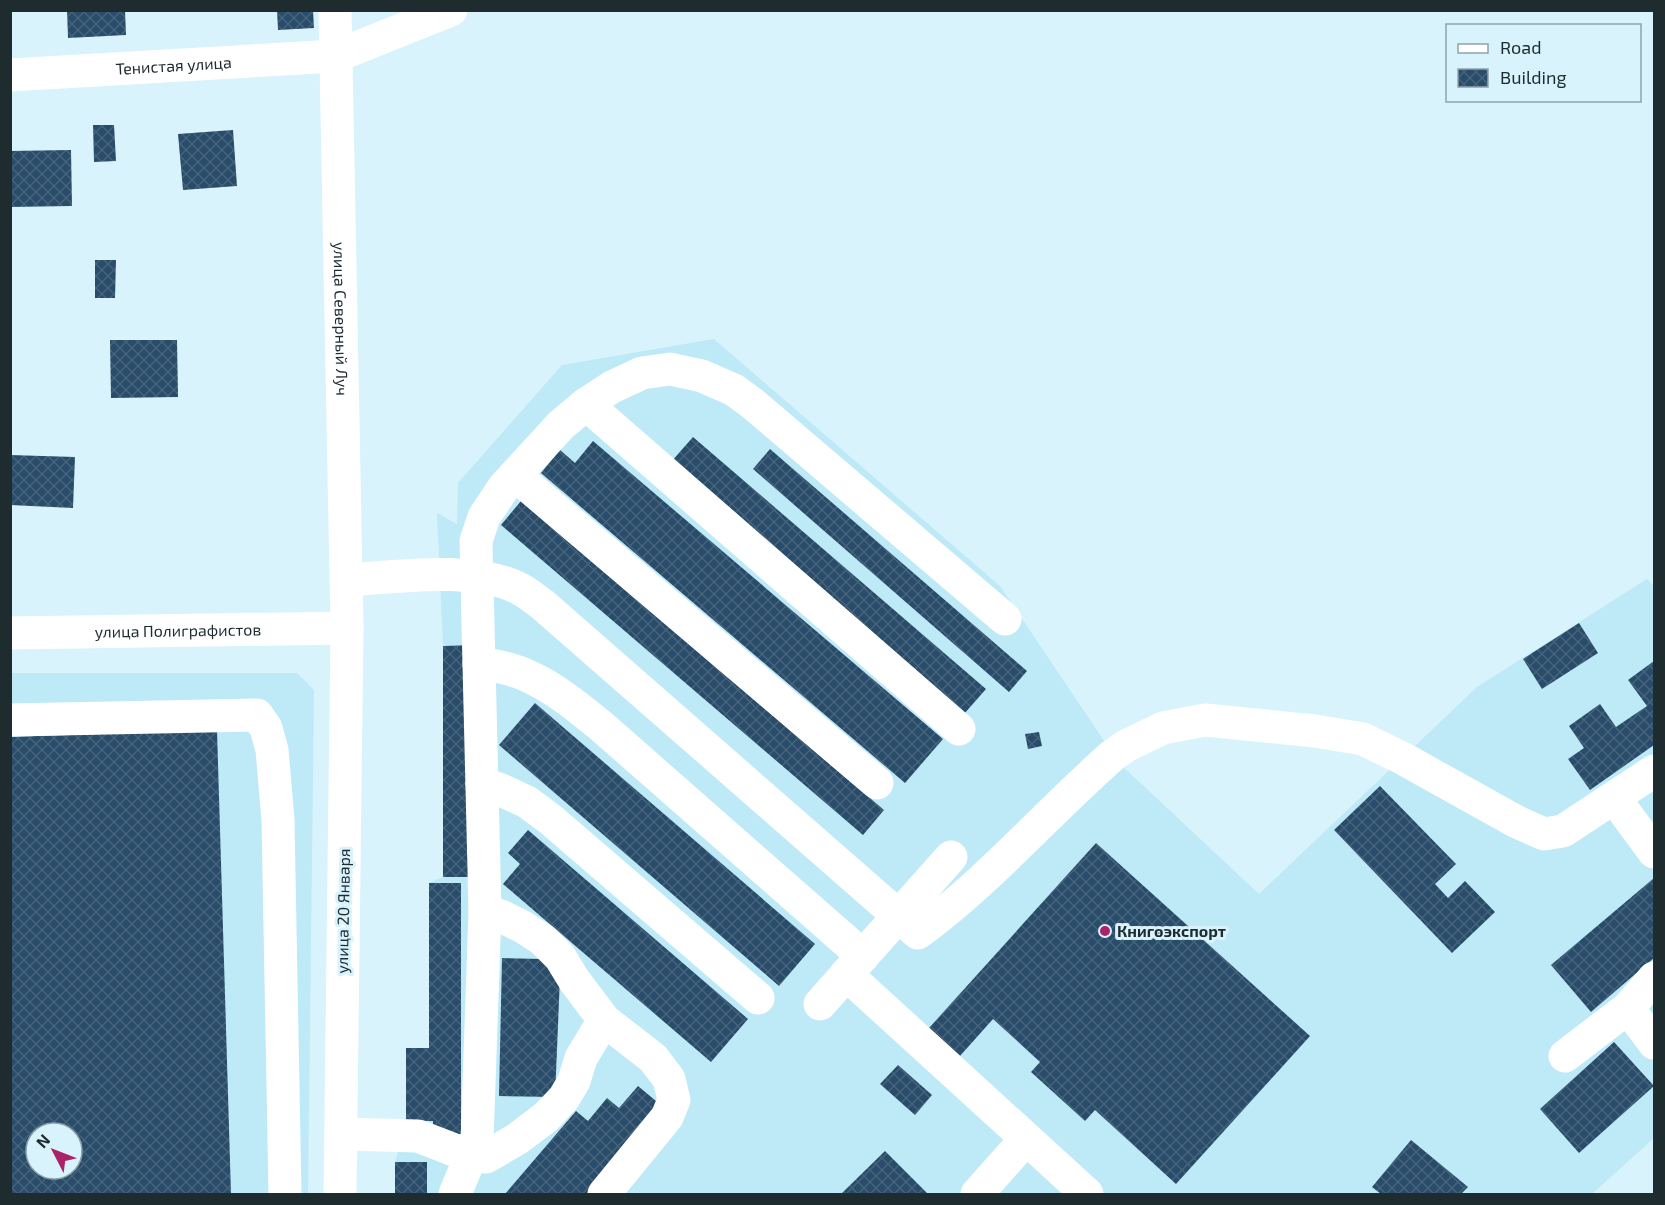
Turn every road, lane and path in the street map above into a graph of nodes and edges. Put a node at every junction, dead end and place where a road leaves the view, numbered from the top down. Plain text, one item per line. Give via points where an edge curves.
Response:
1 (335, 10) edge
2 (451, 10) edge
3 (336, 56) junction
4 (10, 75) edge
5 (586, 404) junction
6 (515, 475) junction
7 (477, 576) junction
8 (346, 580) junction
9 (1005, 619) dead end
10 (347, 628) junction
11 (10, 633) edge
12 (479, 663) junction
13 (10, 720) edge
14 (959, 729) dead end
15 (1654, 771) edge
16 (482, 783) junction
17 (877, 783) dead end
18 (1615, 799) junction
19 (1654, 852) edge
20 (951, 857) dead end
21 (485, 911) junction
22 (898, 916) junction
23 (855, 965) junction
24 (1654, 978) edge
25 (758, 998) dead end
26 (820, 1004) dead end
27 (1628, 1008) junction
28 (604, 1020) junction
29 (1654, 1043) edge
30 (1565, 1056) dead end
31 (341, 1134) junction
32 (1026, 1139) junction
33 (470, 1156) junction
34 (285, 1194) edge
35 (340, 1194) edge
36 (456, 1194) edge
37 (604, 1194) edge
38 (977, 1194) edge
39 (1087, 1194) edge

1 - 3 street, улица Северный Луч
2 - 3 street, Тенистая улица
3 - 4 street, Тенистая улица
3 - 8 street, улица Северный Луч
5 - 6 street
5 - 9 street via 642,374 670,369 702,376 734,390
5 - 14 street
6 - 7 street via 484,517 476,541
6 - 17 street
7 - 8 street
7 - 12 street
7 - 22 street via 521,589 543,605
8 - 10 street, улица Северный Луч
10 - 11 street, улица Полиграфистов
10 - 31 street, улица 20 Января
12 - 16 street
12 - 23 street via 529,676 601,726
13 - 34 street via 256,715 266,728 272,750 278,820
15 - 18 street
16 - 21 street
16 - 25 street via 527,802 550,819
18 - 19 street
18 - 22 street via 1563,831 1544,834 1363,740 1205,720 1163,728 1113,754 976,885 918,933
20 - 22 street
21 - 28 street via 543,940 560,957
21 - 33 street via 477,1141
22 - 23 street
23 - 26 street
23 - 32 street
24 - 27 street
27 - 29 street
27 - 30 street
28 - 33 street via 581,1058 564,1098 546,1117 486,1157
28 - 37 street via 652,1058 669,1078 674,1100 667,1117
31 - 33 street via 418,1136
31 - 35 street, улица 20 Января
32 - 38 street
32 - 39 street
33 - 36 street

